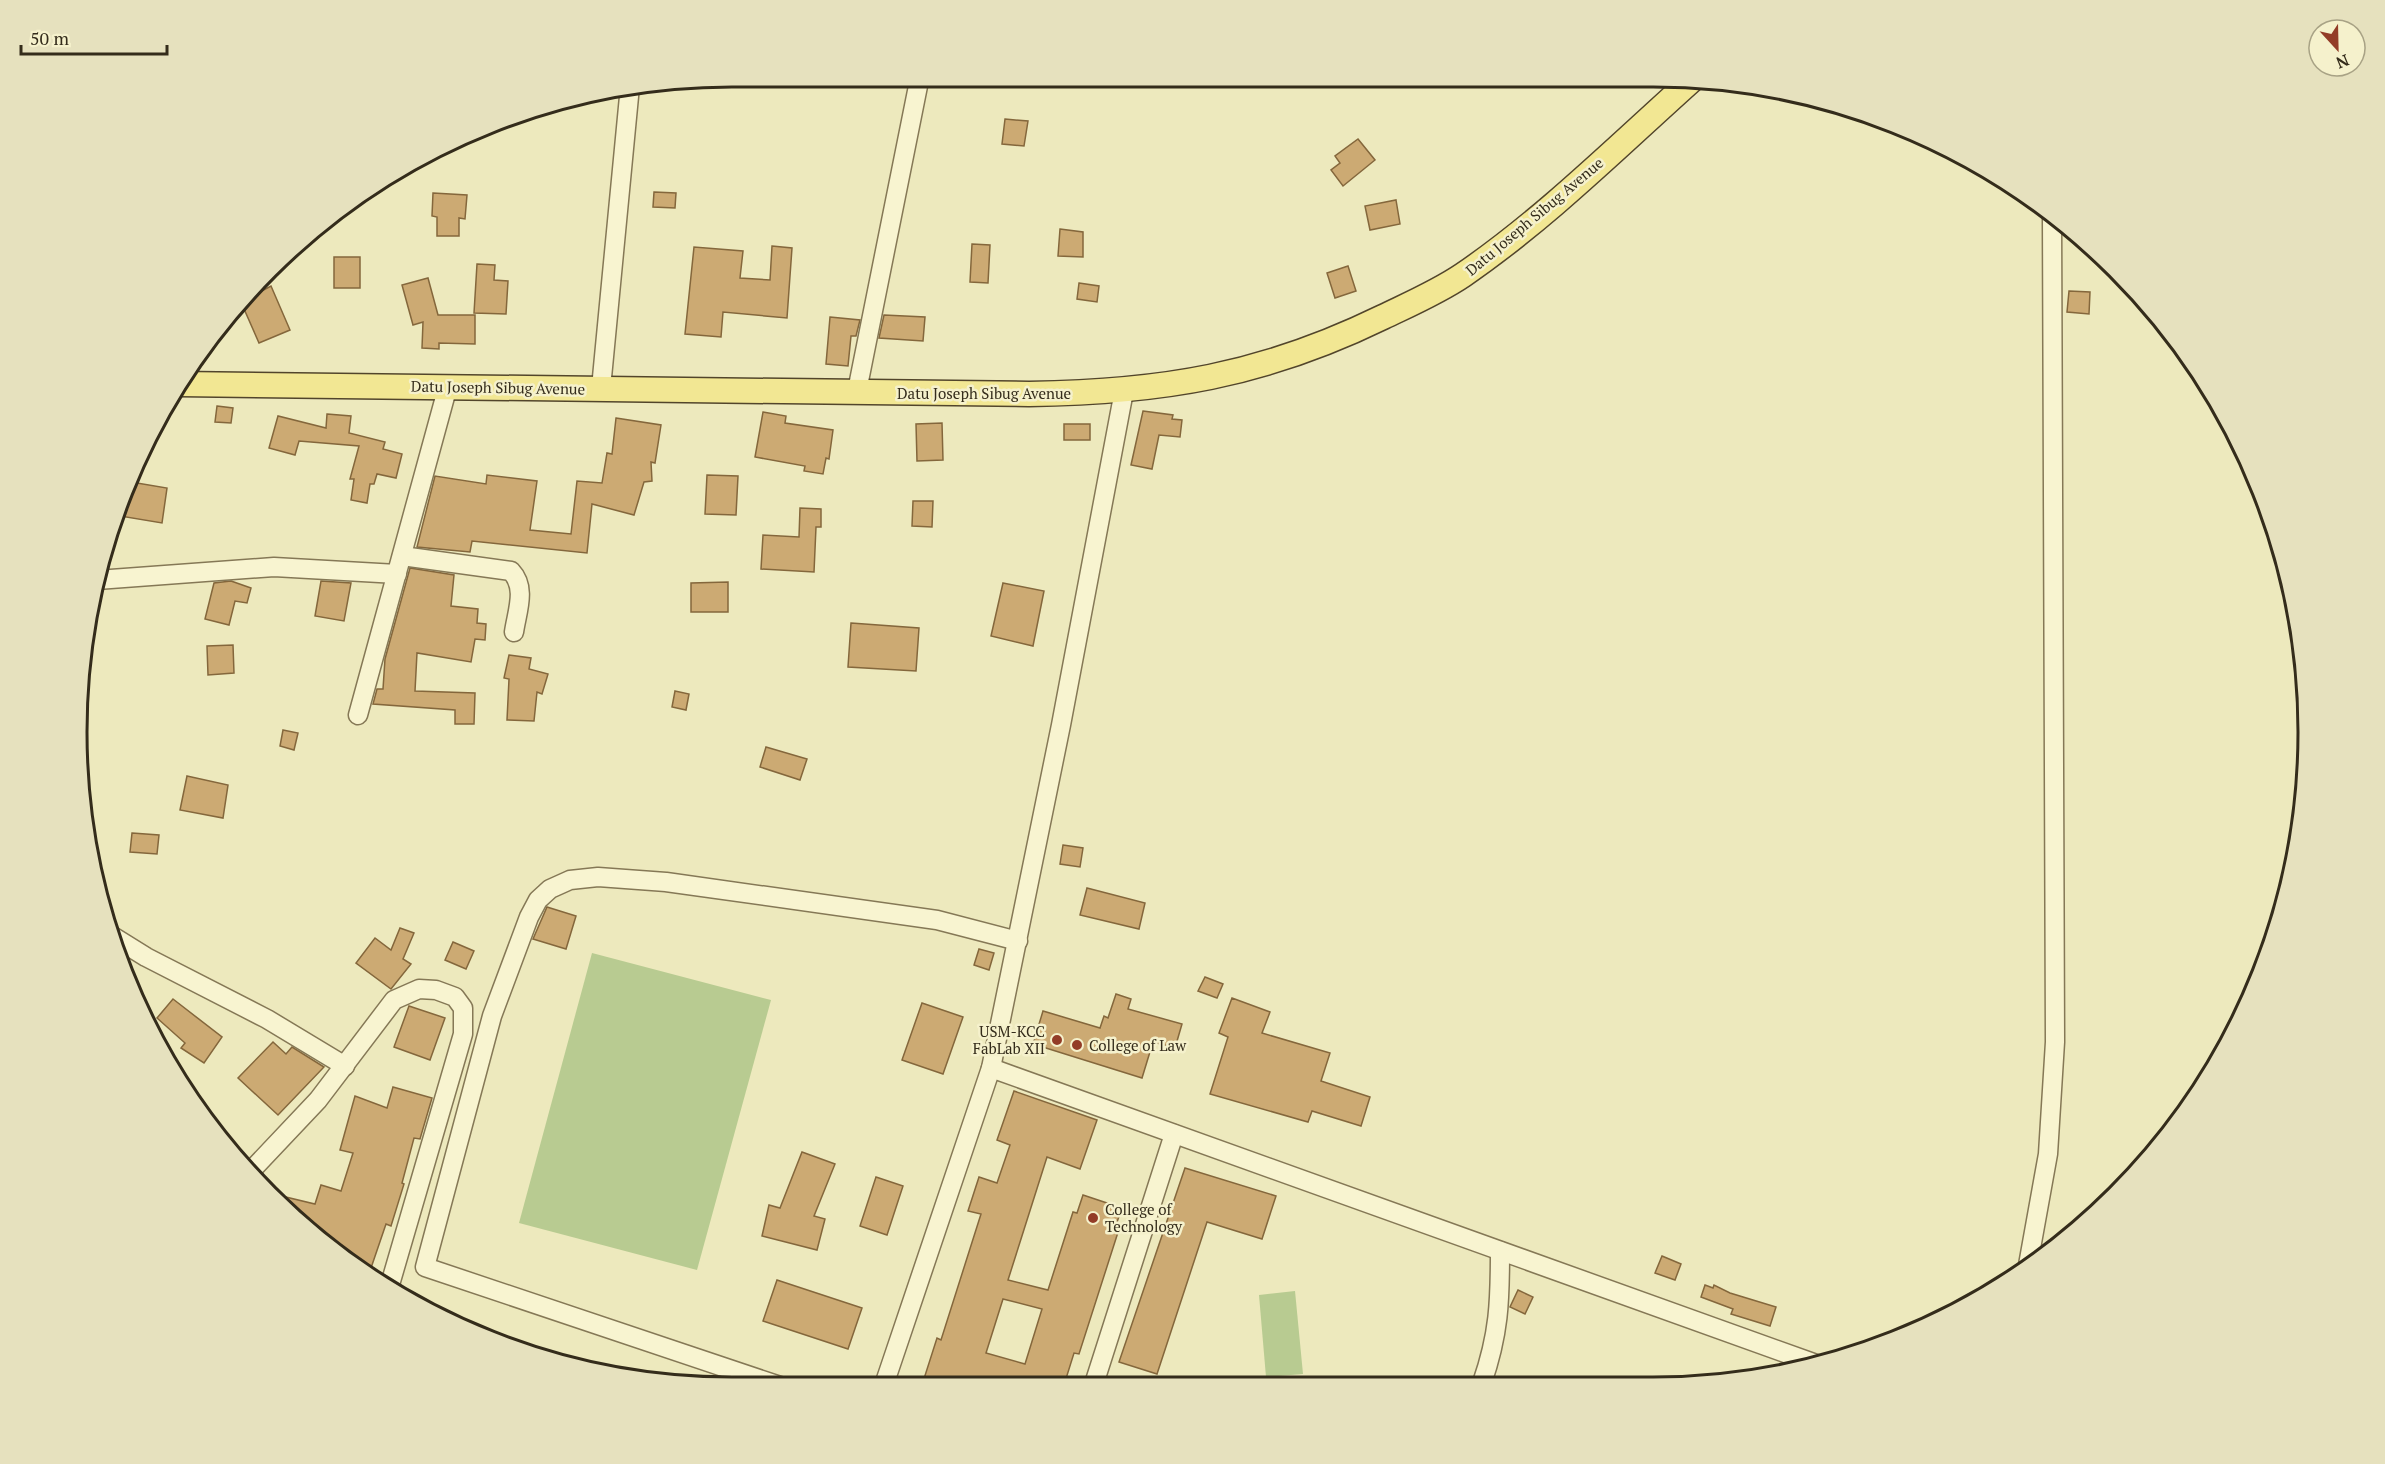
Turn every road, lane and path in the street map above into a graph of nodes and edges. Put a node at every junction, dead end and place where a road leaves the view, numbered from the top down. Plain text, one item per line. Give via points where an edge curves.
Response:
1 (918, 87) edge
2 (1683, 88) edge
3 (629, 96) edge
4 (2052, 225) edge
5 (189, 384) edge
6 (448, 386) junction
7 (601, 388) junction
8 (857, 391) junction
9 (1124, 391) junction
10 (399, 565) junction
11 (105, 579) edge
12 (514, 632) dead end
13 (358, 715) dead end
14 (1018, 941) junction
15 (122, 942) edge
16 (345, 1066) junction
17 (991, 1068) junction
18 (1174, 1134) junction
19 (256, 1166) edge
20 (1500, 1251) junction
21 (2030, 1255) edge
22 (388, 1277) edge
23 (1803, 1359) edge
24 (753, 1377) edge
25 (887, 1377) edge
26 (1096, 1377) edge
27 (1484, 1377) edge

1 - 8 street
2 - 9 main road, Datu Joseph Sibug Avenue via 1543,212 1462,275 1419,300 1280,361 1235,374
3 - 7 street
4 - 21 street via 2055,1042 2048,1154
5 - 6 main road, Datu Joseph Sibug Avenue
6 - 7 main road, Datu Joseph Sibug Avenue
6 - 10 street
7 - 8 main road, Datu Joseph Sibug Avenue
8 - 9 main road, Datu Joseph Sibug Avenue
9 - 14 street
10 - 11 street via 274,567
10 - 12 street via 511,571 521,588
10 - 13 street
14 - 17 street
14 - 24 street via 937,920 666,882 598,877 570,880 538,900 492,1016 425,1268
15 - 16 street via 267,1019
16 - 19 street
16 - 22 street via 384,1010 406,993 435,990 455,997 463,1008 463,1034
17 - 18 street
17 - 25 street
18 - 20 street
18 - 26 street
20 - 23 street
20 - 27 street via 1499,1321

